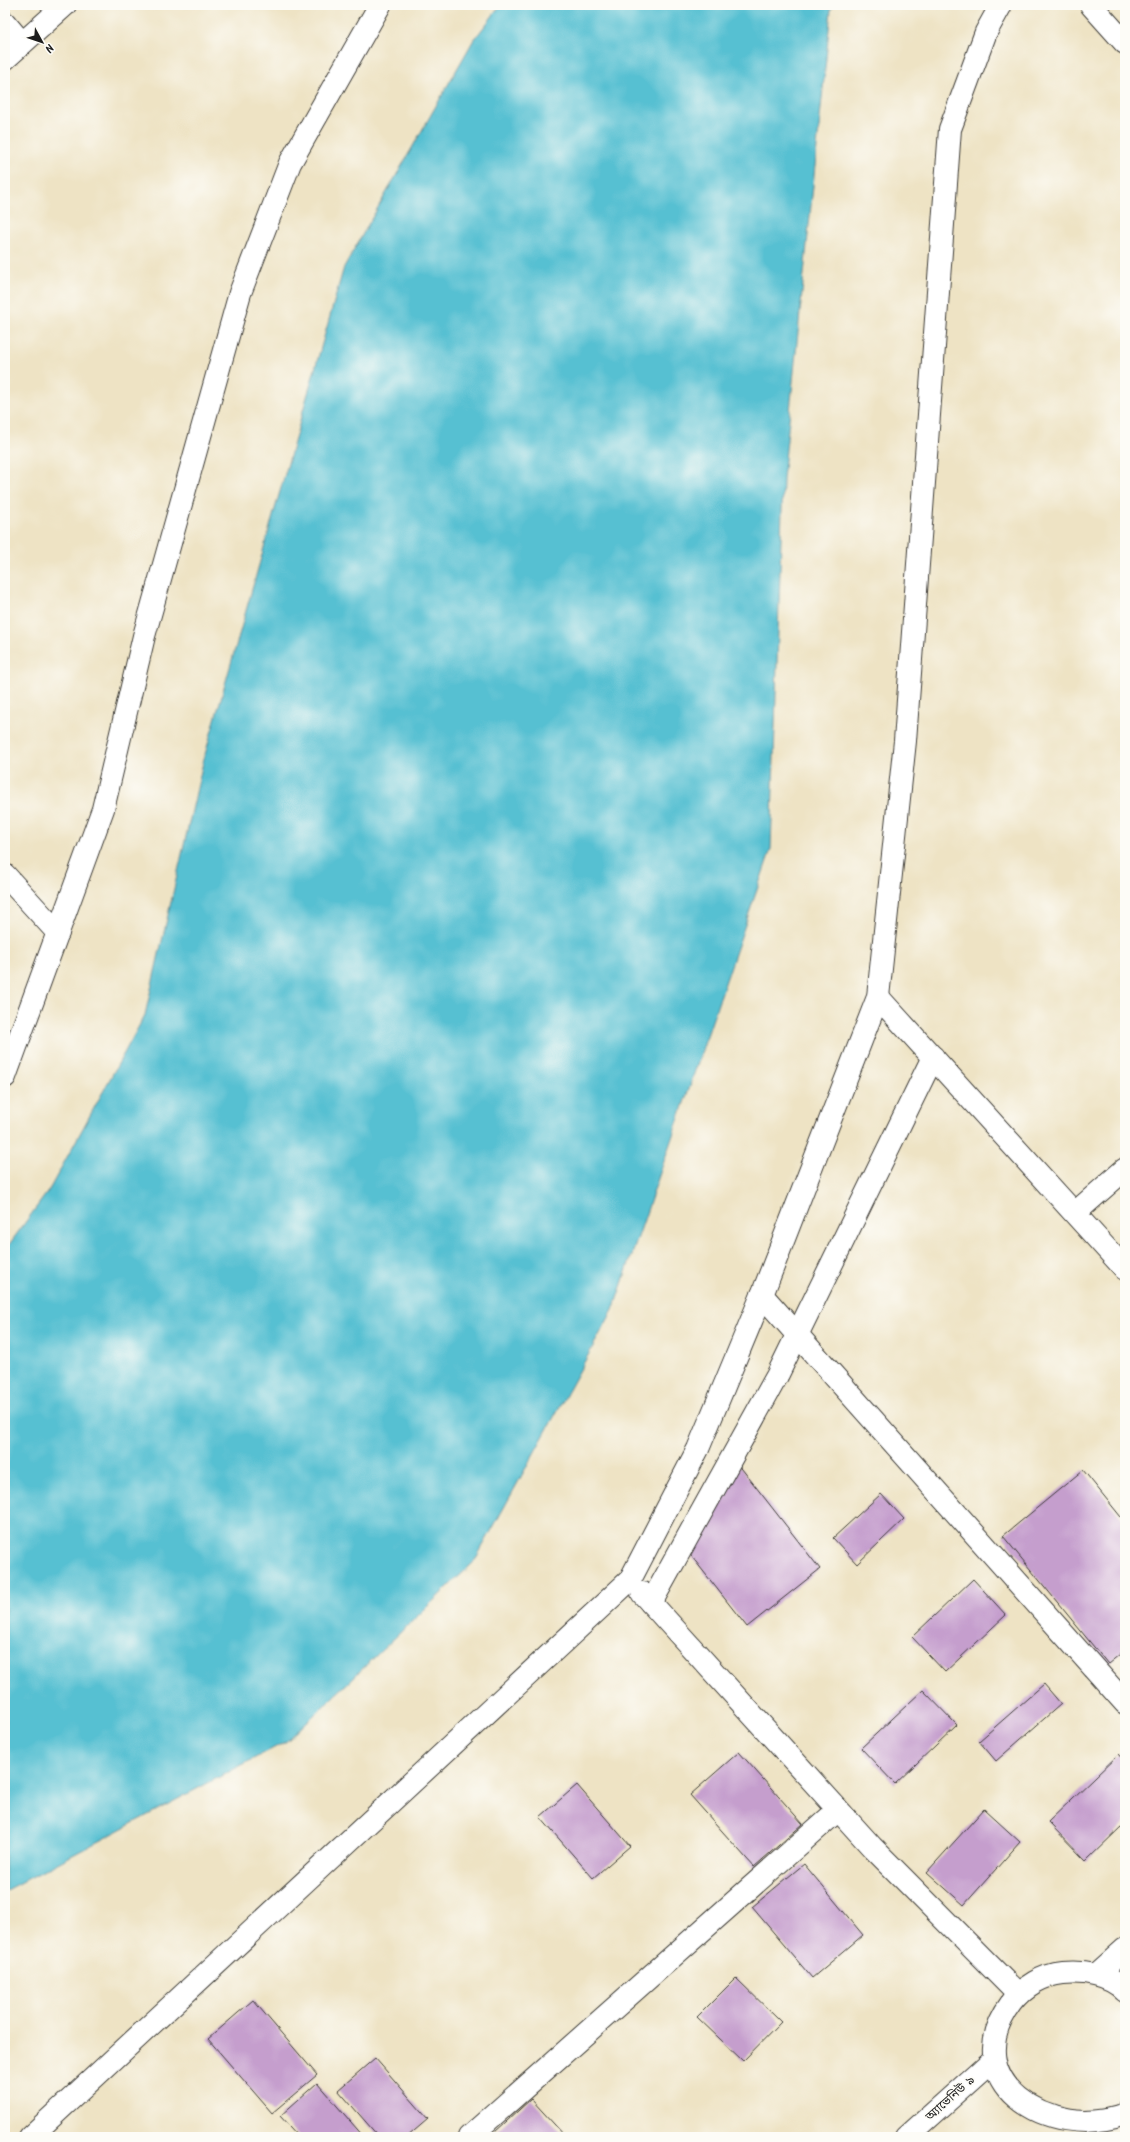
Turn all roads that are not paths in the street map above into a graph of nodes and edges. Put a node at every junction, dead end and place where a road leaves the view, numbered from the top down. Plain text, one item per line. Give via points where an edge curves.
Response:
1 (65, 5) edge
2 (380, 5) edge
3 (1001, 5) edge
4 (1091, 5) edge
5 (5, 23) edge
6 (22, 43) junction
7 (1125, 43) edge
8 (5, 59) edge
9 (5, 875) edge
10 (58, 933) junction
11 (878, 997) junction
12 (933, 1057) junction
13 (5, 1077) edge
14 (1125, 1169) edge
15 (1075, 1214) junction
16 (1125, 1268) edge
17 (762, 1295) junction
18 (797, 1335) junction
19 (630, 1580) junction
20 (651, 1603) junction
21 (1125, 1703) edge
22 (838, 1810) junction
23 (1125, 1950) edge
24 (1096, 1975) junction
25 (1125, 1991) edge
26 (1018, 1994) junction
27 (994, 2058) junction
28 (1125, 2115) edge
29 (30, 2137) edge
30 (469, 2137) edge
31 (907, 2137) edge

1 - 6 street
2 - 10 street via 290,163 240,293 144,636 104,809
3 - 11 street via 986,32 950,128 904,741
4 - 7 street
5 - 6 street
6 - 8 street
9 - 10 street
10 - 13 street
11 - 12 street
11 - 17 street
12 - 15 street
12 - 18 street
14 - 15 street
15 - 16 street
17 - 18 street
17 - 19 street via 698,1449
18 - 20 street via 777,1376
18 - 21 street
19 - 20 street
19 - 29 street
20 - 22 street
22 - 26 street
22 - 30 street
23 - 24 street
24 - 25 street via 1122,1987
24 - 26 street via 1075,1972 1055,1974 1035,1982
26 - 27 street via 1004,2013 995,2035
27 - 28 street via 998,2080 1009,2100 1041,2130 1086,2132
27 - 31 street, অ্যাভেনিউ ৯

